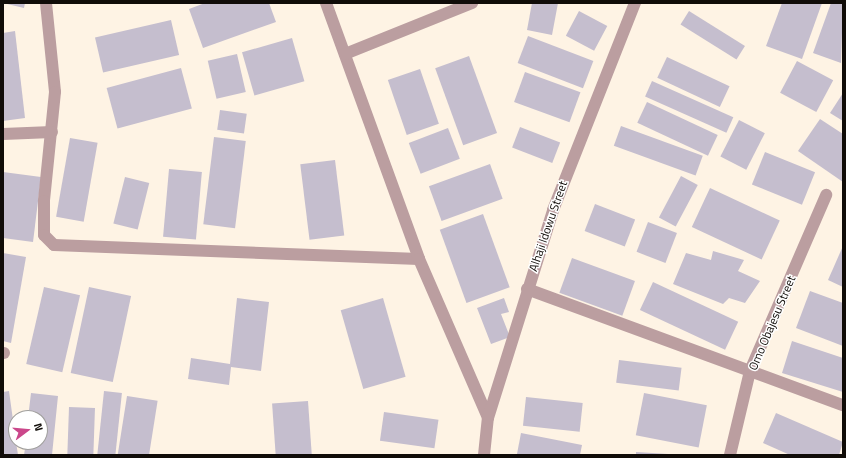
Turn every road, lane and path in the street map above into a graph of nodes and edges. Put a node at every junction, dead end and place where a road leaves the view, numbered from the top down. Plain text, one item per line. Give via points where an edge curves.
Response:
1 (46, 3) edge
2 (326, 3) edge
3 (472, 3) edge
4 (635, 3) edge
5 (345, 54) junction
6 (52, 132) junction
7 (3, 134) edge
8 (826, 195) dead end
9 (419, 259) junction
10 (527, 289) junction
11 (750, 371) junction
12 (843, 405) edge
13 (488, 418) junction
14 (484, 455) edge
15 (730, 455) edge

1 - 6 street via 55,92
2 - 5 street
3 - 5 street
4 - 10 street, Alhaji Idowu Street via 584,126
5 - 9 street
6 - 7 street
6 - 9 street via 44,208 44,235 54,245
8 - 11 street, Omo Obajesu Street
9 - 13 street
10 - 11 street
10 - 13 street, Alhaji Idowu Street
11 - 12 street
11 - 15 street, Omo Obajesu Street
13 - 14 street, Alhaji Idowu Street

